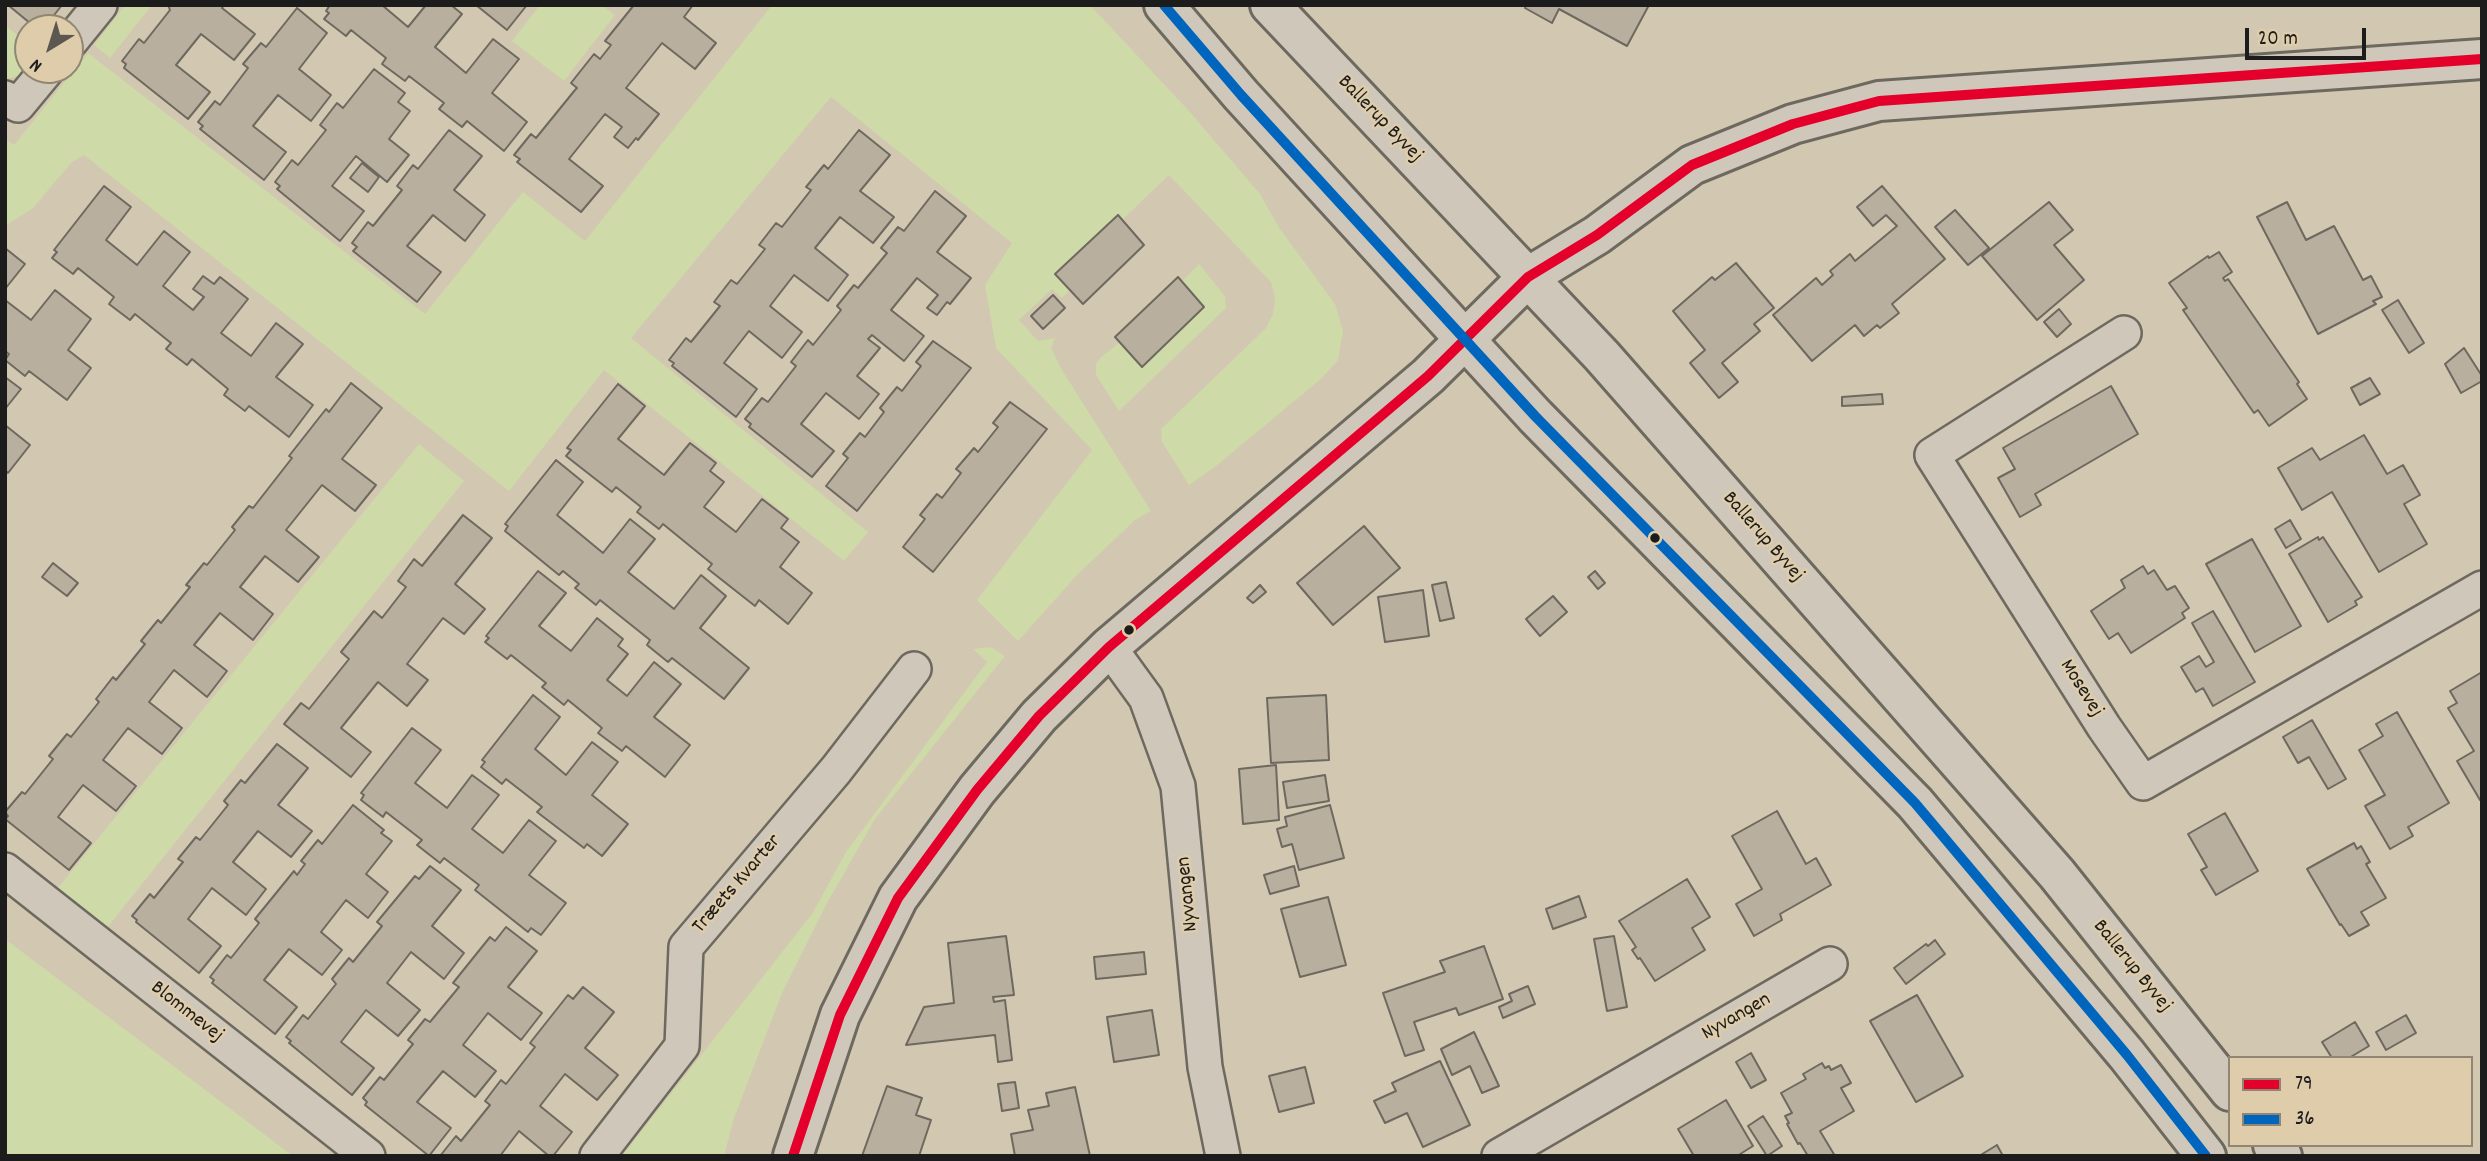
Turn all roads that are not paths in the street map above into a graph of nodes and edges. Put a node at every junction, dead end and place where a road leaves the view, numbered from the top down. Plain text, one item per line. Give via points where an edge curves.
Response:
1 (100, 5) edge
2 (1164, 5) edge
3 (1270, 5) edge
4 (84, 25) edge
5 (2482, 59) edge
6 (35, 84) edge
7 (5, 98) edge
8 (1528, 277) junction
9 (2124, 333) dead end
10 (1464, 338) junction
11 (2482, 588) edge
12 (1109, 648) junction
13 (914, 669) dead end
14 (5, 870) edge
15 (1830, 964) dead end
16 (2228, 1088) edge
17 (368, 1156) edge
18 (597, 1156) edge
19 (793, 1156) edge
20 (1223, 1156) edge
21 (1499, 1156) edge
22 (2206, 1156) edge

1 - 4 street
2 - 10 main road
3 - 8 main road, Ballerup Byvej
5 - 8 main road via 1878,101 1793,124 1692,165 1597,235
6 - 7 street via 18,105
8 - 10 main road
8 - 16 main road, Ballerup Byvej via 2057,874
9 - 11 street, Mosevej via 1932,455 2143,783
10 - 12 main road via 1417,386
10 - 22 main road via 1915,803
12 - 19 main road via 1039,716 898,898 840,1015
12 - 20 street, Nyvangen via 1146,698 1178,786 1205,1067
13 - 18 street, Træets Kvarter via 836,770 685,947 682,1046
14 - 17 street, Blommevej
15 - 21 street, Nyvangen

